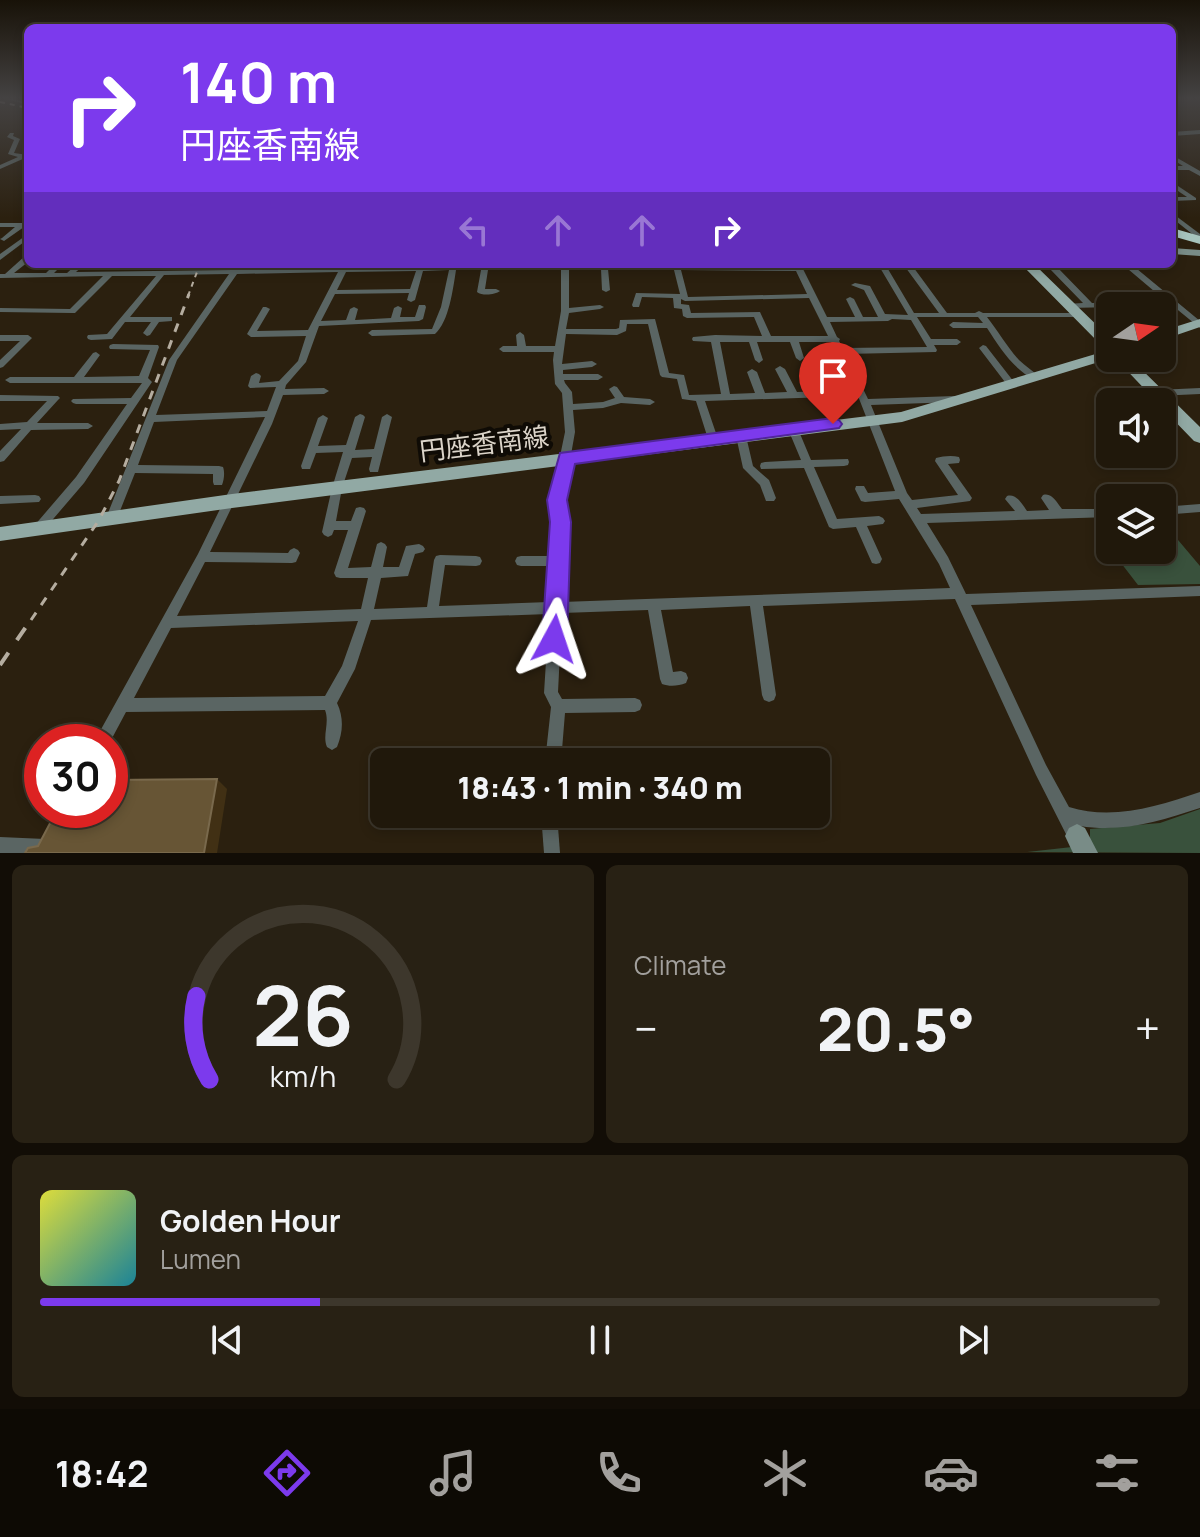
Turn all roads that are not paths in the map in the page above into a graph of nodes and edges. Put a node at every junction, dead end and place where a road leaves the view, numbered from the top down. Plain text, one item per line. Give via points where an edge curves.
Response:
1 (16, 139) edge
2 (24, 156) edge
3 (24, 157) edge
4 (1176, 159) edge
5 (10, 163) junction
6 (24, 165) edge
7 (0, 167) edge
8 (1176, 168) edge
9 (1191, 168) junction
10 (1200, 171) edge
11 (1176, 187) edge
12 (1176, 197) edge
13 (1176, 218) edge
14 (0, 225) edge
15 (24, 225) edge
16 (24, 226) edge
17 (1176, 231) edge
18 (1199, 237) edge
19 (4, 239) dead end
20 (24, 239) edge
21 (0, 248) edge
22 (13, 248) junction
23 (1176, 251) edge
24 (1200, 253) edge
25 (0, 258) edge
26 (24, 262) edge
27 (55, 268) edge
28 (77, 268) edge
29 (173, 268) edge
30 (238, 268) edge
31 (344, 268) edge
32 (436, 268) edge
33 (453, 268) edge
34 (485, 268) edge
35 (564, 268) edge
36 (604, 268) edge
37 (677, 268) edge
38 (798, 268) edge
39 (883, 268) edge
40 (910, 268) edge
41 (1031, 268) edge
42 (1131, 268) edge
43 (1054, 269) dead end
44 (420, 270) junction
45 (165, 274) junction
46 (69, 275) junction
47 (109, 275) junction
48 (47, 276) junction
49 (5, 278) edge
50 (855, 285) dead end
51 (751, 287) dead end
52 (703, 289) dead end
53 (606, 290) dead end
54 (496, 291) dead end
55 (332, 292) junction
56 (1159, 292) edge
57 (813, 296) junction
58 (756, 298) junction
59 (706, 299) junction
60 (850, 299) dead end
61 (636, 305) dead end
62 (1090, 306) junction
63 (1096, 306) edge
64 (1176, 306) edge
65 (422, 307) dead end
66 (600, 307) dead end
67 (398, 308) dead end
68 (266, 309) dead end
69 (354, 309) dead end
70 (0, 310) edge
71 (565, 311) junction
72 (1074, 311) junction
73 (979, 313) junction
74 (944, 314) junction
75 (914, 316) junction
76 (157, 319) junction
77 (169, 319) dead end
78 (860, 319) junction
79 (890, 319) junction
80 (123, 320) junction
81 (395, 320) junction
82 (826, 320) junction
83 (350, 322) junction
84 (318, 324) junction
85 (1199, 324) edge
86 (953, 325) dead end
87 (988, 326) junction
88 (562, 331) junction
89 (1176, 331) edge
90 (1096, 332) edge
91 (147, 333) dead end
92 (311, 333) junction
93 (372, 333) dead end
94 (520, 335) dead end
95 (91, 337) dead end
96 (0, 338) edge
97 (715, 338) junction
98 (752, 338) junction
99 (767, 338) junction
100 (793, 338) junction
101 (696, 339) dead end
102 (836, 339) junction
103 (929, 342) junction
104 (957, 342) dead end
105 (113, 347) dead end
106 (983, 348) dead end
107 (503, 349) dead end
108 (522, 349) junction
109 (557, 349) junction
110 (841, 351) junction
111 (96, 355) dead end
112 (800, 358) dead end
113 (1096, 358) edge
114 (759, 360) dead end
115 (0, 365) edge
116 (780, 369) dead end
117 (560, 372) junction
118 (752, 372) dead end
119 (1136, 372) edge
120 (596, 374) dead end
121 (256, 376) dead end
122 (1035, 377) junction
123 (77, 379) junction
124 (143, 379) junction
125 (10, 380) dead end
126 (1011, 384) junction
127 (280, 388) junction
128 (1152, 388) edge
129 (614, 389) dead end
130 (324, 391) dead end
131 (1200, 391) edge
132 (1176, 392) edge
133 (793, 394) junction
134 (726, 395) junction
135 (761, 395) junction
136 (863, 397) junction
137 (0, 398) edge
138 (700, 399) junction
139 (963, 399) junction
140 (621, 400) junction
141 (76, 401) dead end
142 (133, 401) junction
143 (650, 402) dead end
144 (569, 407) junction
145 (1176, 412) edge
146 (269, 414) junction
147 (360, 417) dead end
148 (387, 417) dead end
149 (323, 418) dead end
150 (152, 419) junction
151 (871, 421) junction
152 (30, 426) junction
153 (88, 426) dead end
154 (0, 427) edge
155 (793, 429) junction
156 (741, 436) junction
157 (1200, 437) edge
158 (713, 439) junction
159 (312, 450) junction
160 (350, 451) junction
161 (378, 453) junction
162 (0, 458) edge
163 (567, 458) junction
164 (955, 460) dead end
165 (844, 462) dead end
166 (810, 463) junction
167 (306, 466) dead end
168 (765, 466) dead end
169 (133, 469) junction
170 (374, 469) dead end
171 (218, 482) dead end
172 (337, 488) junction
173 (860, 489) dead end
174 (770, 498) dead end
175 (1047, 498) dead end
176 (35, 499) dead end
177 (906, 499) junction
178 (1011, 499) dead end
179 (0, 500) edge
180 (229, 502) junction
181 (1200, 508) edge
182 (1176, 510) edge
183 (360, 511) dead end
184 (1023, 513) junction
185 (1058, 513) junction
186 (1096, 513) edge
187 (112, 518) junction
188 (919, 519) junction
189 (879, 521) dead end
190 (860, 523) junction
191 (354, 526) junction
192 (38, 529) junction
193 (2, 536) edge
194 (381, 547) dead end
195 (419, 549) dead end
196 (294, 553) dead end
197 (202, 557) junction
198 (876, 559) dead end
199 (476, 561) dead end
200 (521, 561) dead end
201 (559, 561) junction
202 (376, 572) junction
203 (1200, 591) edge
204 (960, 597) junction
205 (756, 601) junction
206 (654, 605) junction
207 (557, 608) junction
208 (432, 613) junction
209 (364, 616) junction
210 (167, 622) junction
211 (681, 678) dead end
212 (769, 695) dead end
213 (329, 703) junction
214 (122, 705) junction
215 (635, 705) dead end
216 (558, 706) junction
217 (112, 724) edge
218 (332, 742) dead end
219 (554, 748) edge
220 (1200, 800) edge
221 (1064, 813) junction
222 (550, 828) edge
223 (0, 845) edge
224 (46, 845) edge
225 (1082, 845) edge
226 (552, 853) edge

1 - 2 street via 11,154
3 - 5 street
4 - 9 street
5 - 6 street
5 - 7 street
8 - 9 street
9 - 10 street
11 - 12 street via 1194,199
13 - 18 street
14 - 15 street
16 - 19 street
17 - 18 highway
20 - 22 street
21 - 22 street
22 - 25 street
23 - 24 main road
26 - 49 street
27 - 48 street
28 - 46 street
29 - 45 street
30 - 31 street via 277,277
30 - 45 street
30 - 150 street via 173,360
31 - 44 street
31 - 55 street
32 - 44 street
33 - 93 street via 435,331
34 - 54 street via 481,292
35 - 71 street
36 - 53 street
37 - 59 street via 685,299
38 - 57 street
39 - 75 street
40 - 74 street
41 - 72 main road
42 - 56 street
43 - 62 street
44 - 55 street via 412,296
45 - 47 street
45 - 80 street
46 - 47 street
46 - 48 street
47 - 70 street via 72,311
48 - 49 street
50 - 79 street via 867,288 882,316
51 - 58 street
52 - 59 street
55 - 84 street
57 - 58 street
57 - 82 street
58 - 59 street via 723,294
60 - 78 street
61 - 99 street via 639,295 677,296 677,306 686,307 687,316 757,314
62 - 63 street
62 - 72 street
64 - 85 street
65 - 81 street via 419,319
66 - 71 street
67 - 81 street
68 - 92 street via 251,334
69 - 83 street
71 - 88 street
72 - 73 street
72 - 90 main road
73 - 74 street
73 - 87 street
74 - 75 street
75 - 79 street
75 - 103 street
76 - 77 street
76 - 80 street
76 - 91 street
78 - 79 street
78 - 82 street
80 - 95 street via 109,337
81 - 83 street
82 - 102 street
83 - 84 street
84 - 92 street
85 - 89 main road
86 - 87 street
87 - 122 street via 1020,369
88 - 109 street
88 - 138 street via 617,332 623,322 652,321 665,375 681,377 685,397
92 - 127 street via 302,362
94 - 108 street
96 - 115 street via 28,338
97 - 98 street
97 - 101 street
97 - 134 street
98 - 99 street
98 - 114 street
99 - 100 street
100 - 102 street
100 - 112 street
102 - 110 street
103 - 104 street
103 - 110 street via 933,350
105 - 124 street via 155,347
106 - 126 street
107 - 108 street
108 - 109 street
109 - 117 street
110 - 136 street
111 - 123 street
113 - 122 main road, 円座香南線
116 - 133 street
117 - 120 street
117 - 144 street
118 - 135 street
119 - 128 main road
121 - 127 street via 253,386
122 - 126 main road, 円座香南線
123 - 124 street
123 - 125 street
124 - 142 street via 147,382
126 - 139 main road, 円座香南線
127 - 130 street
127 - 146 street
129 - 140 street
131 - 132 street
133 - 135 street
133 - 136 street
134 - 135 street
134 - 138 street
136 - 139 street
136 - 151 street
137 - 152 street via 55,398
138 - 158 street
139 - 151 main road, 円座香南線 via 918,414
140 - 143 street
140 - 144 street
141 - 142 street
142 - 192 street via 80,480
144 - 163 street
145 - 157 main road
146 - 150 street
146 - 180 street
147 - 160 street
148 - 161 street
149 - 159 street
150 - 169 street
151 - 155 main road, 円座香南線
151 - 177 street
152 - 153 street
152 - 154 street
152 - 162 street
155 - 156 main road, 円座香南線
155 - 166 street
156 - 158 main road, 円座香南線
156 - 174 street via 750,473 765,483
158 - 163 main road, 円座香南線
159 - 160 street
159 - 167 street
160 - 161 street
160 - 172 street
161 - 170 street
163 - 172 main road, 円座香南線
163 - 201 street via 557,500
164 - 177 street via 940,461 966,498
165 - 166 street
166 - 168 street
166 - 190 street via 833,524
169 - 171 street via 219,470
169 - 187 street
172 - 180 main road, 円座香南線
172 - 191 street via 329,528
173 - 177 street via 865,498
175 - 185 street
176 - 179 street
177 - 188 street
178 - 184 street
180 - 187 main road, 円座香南線
180 - 197 street
181 - 182 street
183 - 191 street
184 - 185 street
184 - 188 street
185 - 186 street
187 - 192 main road, 円座香南線
188 - 204 street
189 - 190 street
190 - 198 street
191 - 202 street via 340,573
192 - 193 main road, 円座香南線
194 - 202 street
195 - 202 street via 410,549 404,572
196 - 197 street via 292,558
197 - 210 street
199 - 208 street via 440,560
200 - 201 street
201 - 207 street
202 - 209 street
203 - 204 street
204 - 205 street
204 - 221 street
205 - 206 street
205 - 212 street
206 - 207 street
206 - 211 street via 667,679
207 - 208 street
207 - 216 street via 551,693
208 - 209 street
209 - 210 street
209 - 213 street
210 - 214 street
213 - 214 street
213 - 218 street via 336,720
214 - 217 street
215 - 216 street
216 - 219 street
220 - 221 street via 1118,821
221 - 225 street
222 - 226 street
223 - 224 street

